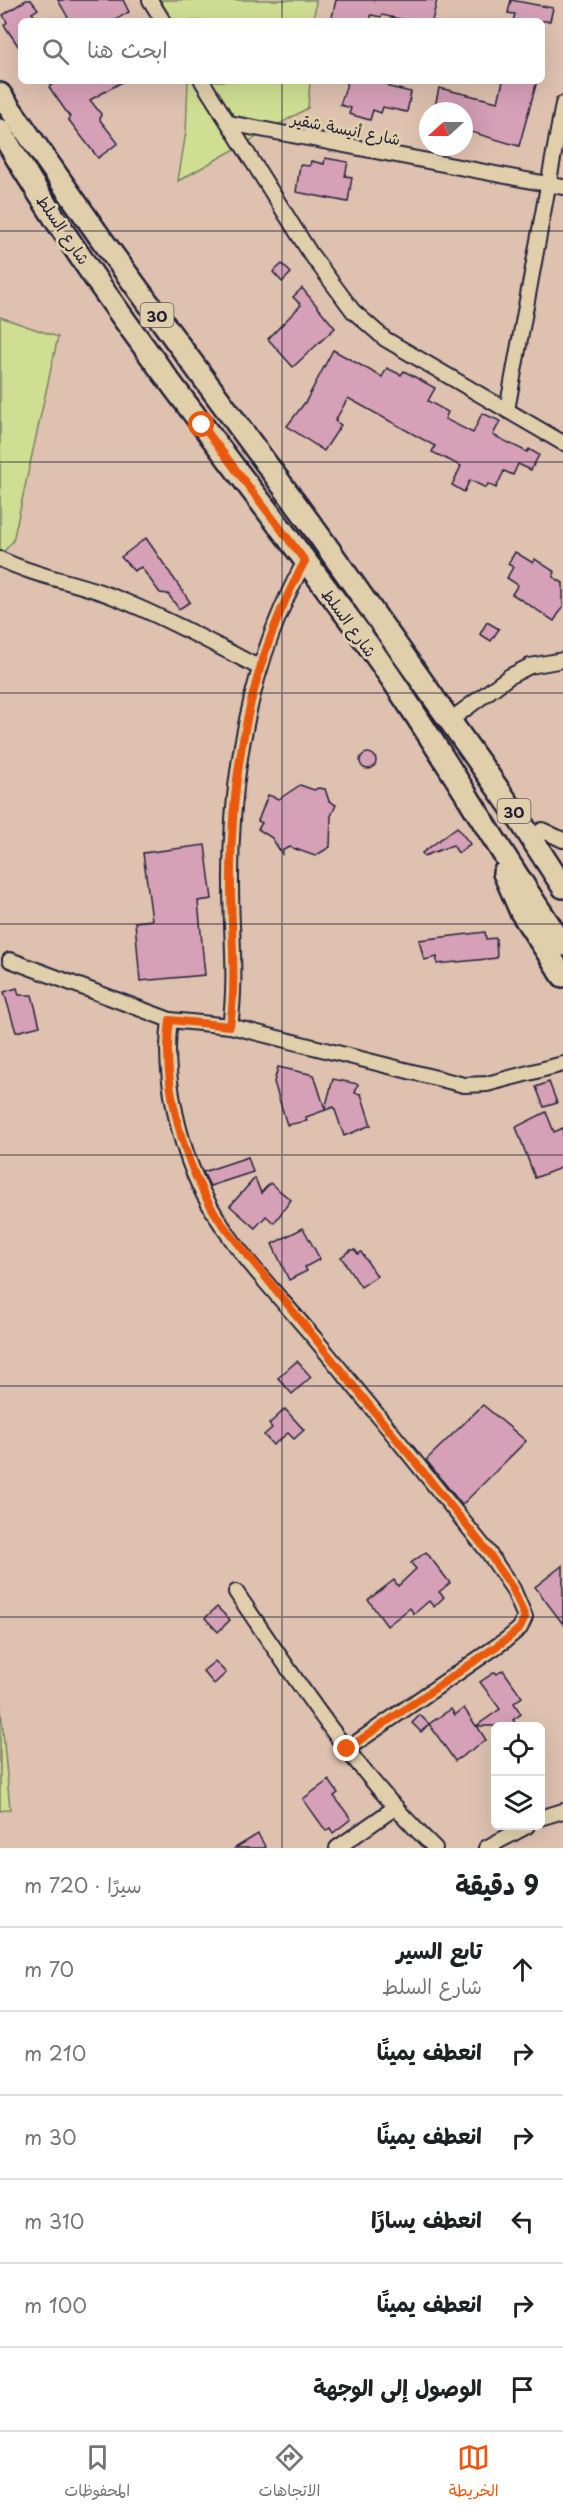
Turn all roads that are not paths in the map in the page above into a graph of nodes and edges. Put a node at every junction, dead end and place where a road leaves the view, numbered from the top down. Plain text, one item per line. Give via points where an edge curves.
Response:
1 (150, 0) edge
2 (161, 18) edge
3 (204, 84) edge
4 (0, 94) edge
5 (563, 104) edge
6 (229, 123) junction
7 (0, 130) edge
8 (548, 184) junction
9 (563, 187) edge
10 (507, 410) junction
11 (563, 443) edge
12 (0, 559) edge
13 (305, 561) junction
14 (563, 660) edge
15 (260, 668) junction
16 (449, 721) junction
17 (462, 739) junction
18 (484, 826) junction
19 (542, 830) junction
20 (563, 840) edge
21 (563, 860) edge
22 (563, 887) edge
23 (563, 945) edge
24 (10, 960) dead end
25 (563, 976) edge
26 (170, 1020) junction
27 (230, 1026) junction
28 (563, 1064) edge
29 (236, 1592) dead end
30 (347, 1749) junction
31 (396, 1807) junction
32 (563, 1811) edge
33 (545, 1816) edge
34 (520, 1830) edge
35 (337, 1848) edge
36 (435, 1848) edge
37 (486, 1848) edge

1 - 2 street
3 - 6 street
4 - 16 main road, شارع السلط / 30
5 - 8 street
6 - 8 street, شارع أنيسة شقير
6 - 10 street via 310,253 353,311 385,339
7 - 13 main road, شارع السلط / 30 via 114,302
8 - 9 street, شارع أنيسة شقير
8 - 10 street
10 - 11 street
12 - 15 street via 145,610
13 - 15 street via 287,594
13 - 18 main road, شارع السلط / 30 via 354,625
14 - 16 street via 530,666 510,676
15 - 27 street via 244,731 235,802 231,887 235,968
16 - 17 main road, شارع السلط / 30
17 - 19 main road via 486,754
17 - 22 main road, شارع السلط / 30
18 - 23 main road, شارع السلط / 30
18 - 25 main road via 521,912
19 - 20 street
19 - 21 main road
24 - 26 street
26 - 27 street
26 - 30 street via 169,1075 190,1157 209,1205 488,1552 513,1589 525,1617 520,1628 507,1639
27 - 28 street via 464,1085 487,1084
29 - 30 street
30 - 31 street
31 - 35 street
31 - 36 street
32 - 33 street
34 - 37 street

